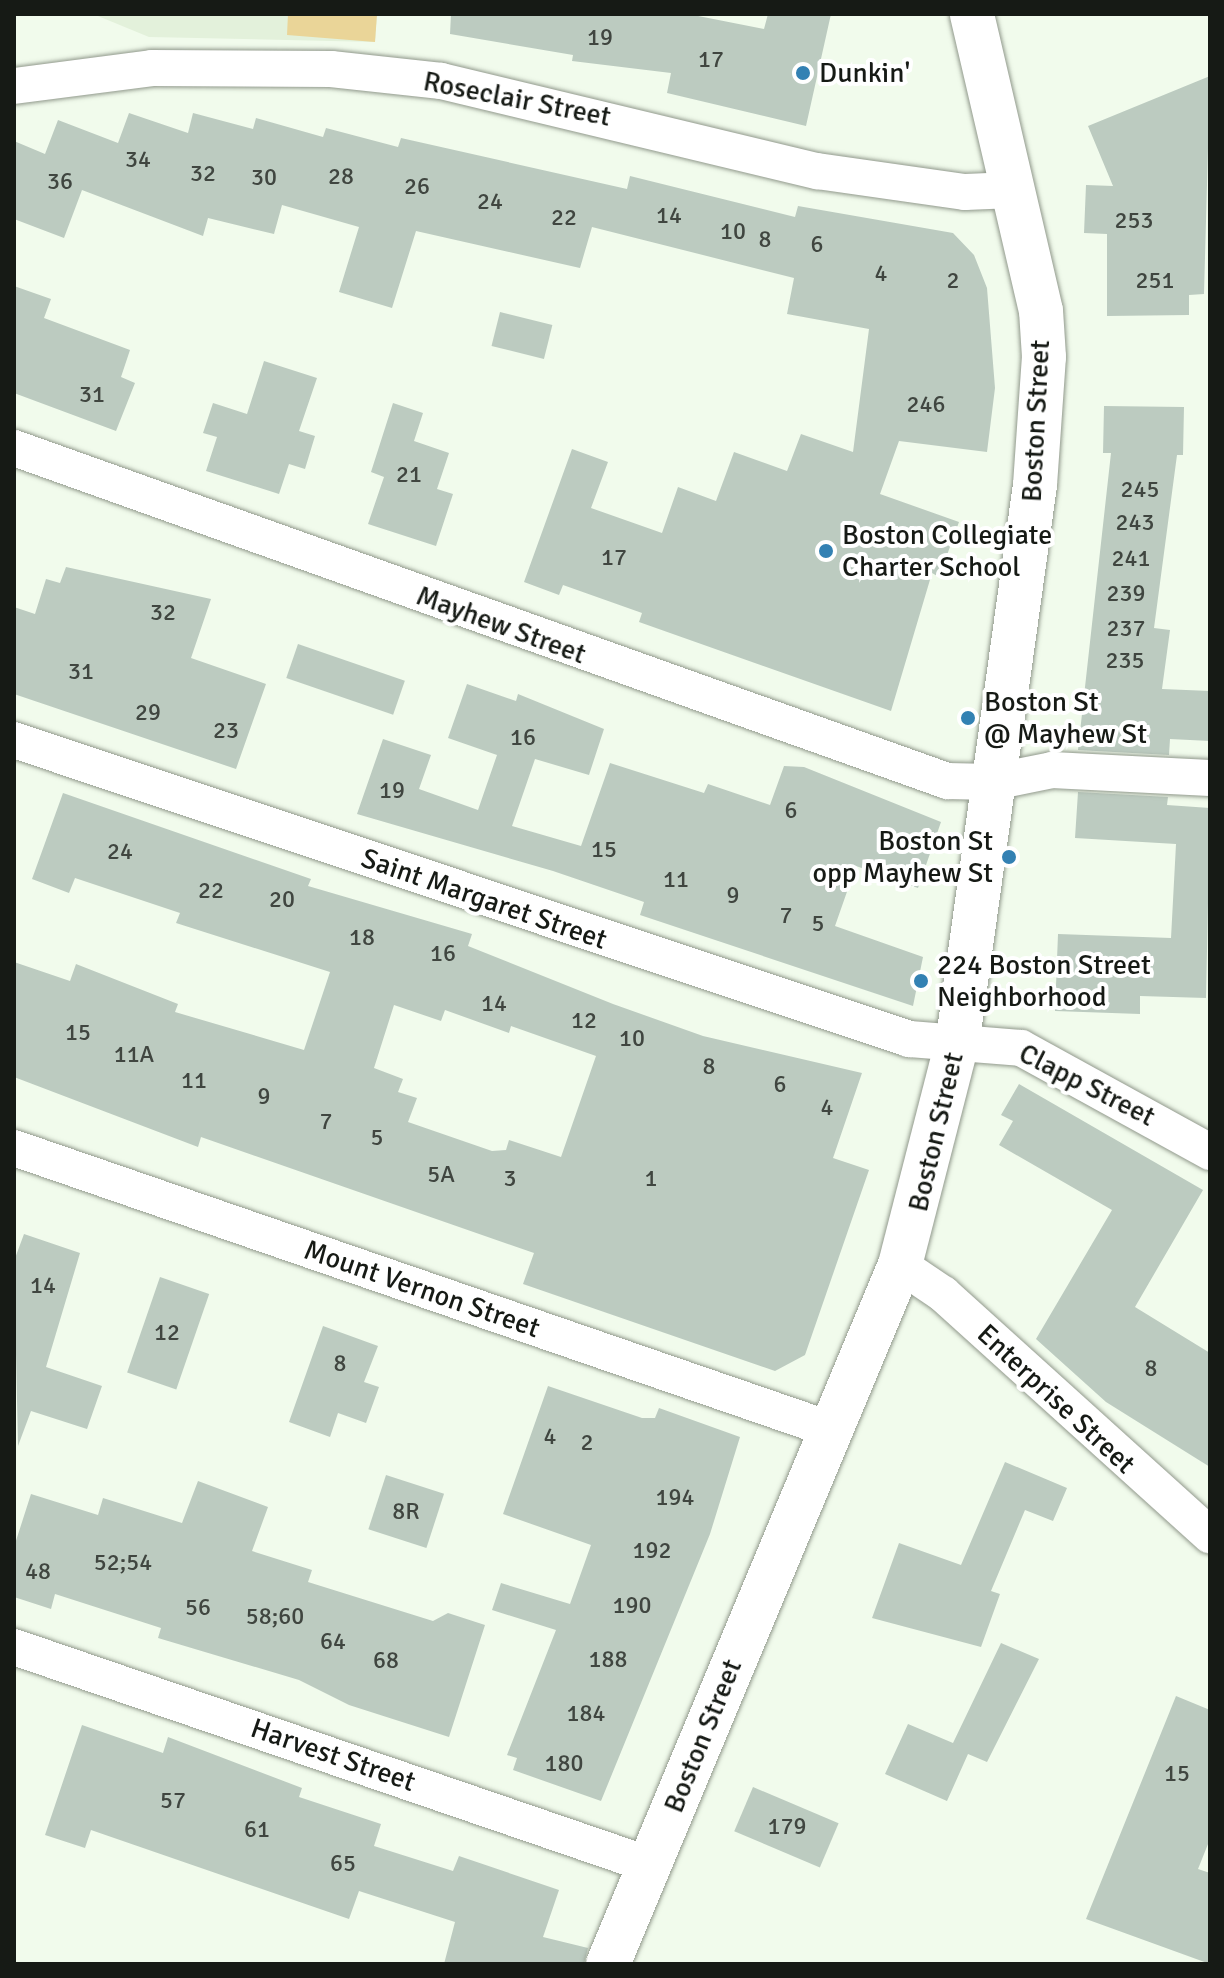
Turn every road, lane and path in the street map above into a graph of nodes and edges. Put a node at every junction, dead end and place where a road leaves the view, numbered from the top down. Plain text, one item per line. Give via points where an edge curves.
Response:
1 (972, 14) edge
2 (14, 86) edge
3 (1013, 190) junction
4 (14, 448) edge
5 (14, 740) edge
6 (1210, 778) edge
7 (993, 782) junction
8 (958, 1039) junction
9 (14, 1148) edge
10 (1210, 1152) edge
11 (900, 1265) junction
12 (829, 1429) junction
13 (1210, 1535) edge
14 (14, 1647) edge
15 (650, 1865) junction
16 (608, 1964) edge

1 - 3 main road, Boston Street
2 - 3 street, Roseclair Street via 152,68 331,69 441,81 817,171 965,192
3 - 7 main road, Boston Street via 1041,311 1043,406
4 - 7 street, Mayhew Street via 947,781
5 - 8 street, Saint Margaret Street via 909,1039
6 - 7 street, Mayhew Street via 1052,770
7 - 8 main road, Boston Street
8 - 10 street, Clapp Street via 1021,1048
8 - 11 main road, Boston Street
9 - 12 street, Mount Vernon Street
11 - 12 main road, Boston Street
11 - 13 street, Enterprise Street via 943,1294
12 - 15 main road, Boston Street
14 - 15 street, Harvest Street
15 - 16 main road, Boston Street

